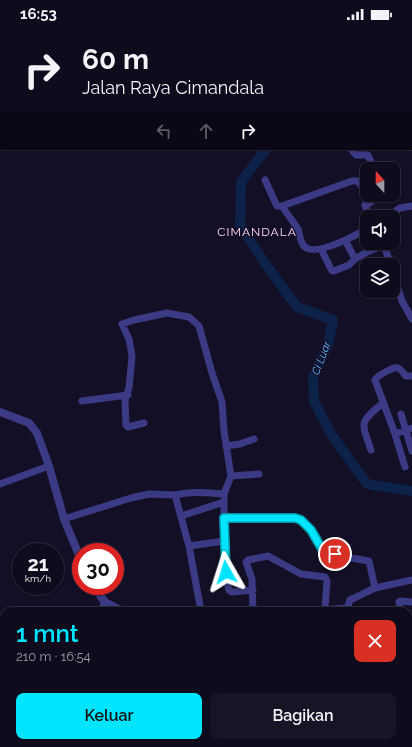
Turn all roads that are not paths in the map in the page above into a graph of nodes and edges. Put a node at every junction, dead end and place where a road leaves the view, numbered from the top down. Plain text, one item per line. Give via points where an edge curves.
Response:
1 (352, 150) edge
2 (371, 162) edge
3 (265, 180) dead end
4 (360, 184) edge
5 (371, 202) edge
6 (282, 206) junction
7 (412, 206) edge
8 (366, 210) edge
9 (397, 210) edge
10 (360, 233) edge
11 (346, 240) junction
12 (321, 249) junction
13 (372, 250) edge
14 (355, 259) junction
15 (400, 295) edge
16 (412, 319) edge
17 (412, 376) edge
18 (128, 395) junction
19 (82, 401) dead end
20 (383, 403) junction
21 (0, 412) edge
22 (401, 414) dead end
23 (144, 423) dead end
24 (409, 429) edge
25 (395, 434) junction
26 (254, 439) dead end
27 (226, 446) junction
28 (371, 450) dead end
29 (412, 452) edge
30 (49, 466) junction
31 (405, 467) dead end
32 (259, 474) dead end
33 (231, 476) junction
34 (0, 484) edge
35 (176, 495) junction
36 (225, 495) junction
37 (181, 516) junction
38 (224, 518) junction
39 (64, 519) junction
40 (224, 541) junction
41 (74, 543) edge
42 (189, 546) junction
43 (412, 580) edge
44 (375, 588) junction
45 (253, 590) junction
46 (100, 595) edge
47 (105, 602) junction
48 (412, 602) edge
49 (103, 607) edge
50 (114, 607) edge
51 (200, 607) edge
52 (253, 607) edge
53 (325, 607) edge
54 (348, 607) edge
55 (400, 607) edge

1 - 2 street via 356,155 368,155
3 - 6 street via 277,206
4 - 6 street via 358,181 352,181
5 - 8 street via 365,206
6 - 12 street via 298,229 305,247
7 - 9 street
10 - 11 street
11 - 12 street
11 - 14 street
12 - 14 street via 333,272 349,265
13 - 14 street
15 - 16 street
17 - 20 street via 406,376 397,368 375,378
18 - 19 street
18 - 23 street via 125,406 127,427
18 - 27 street via 132,356 129,339 122,324 167,313 189,317 199,326 221,395
20 - 25 street
20 - 28 street via 364,423
21 - 30 street via 23,420 33,427
22 - 24 street
24 - 25 street
24 - 29 street
25 - 31 street
26 - 27 street
27 - 33 street
30 - 34 street
30 - 39 street
32 - 33 street
33 - 36 street
35 - 36 street via 200,492
35 - 37 street
35 - 39 street via 149,494
36 - 37 street
36 - 38 street
37 - 42 street
38 - 40 street
38 - 44 street via 298,519 311,530 322,549 338,556 368,561
39 - 41 street
40 - 42 street
40 - 45 street via 229,590
42 - 51 street
43 - 44 street
44 - 54 street via 350,600
45 - 52 street
45 - 53 street via 246,562 268,556 301,574 325,577
46 - 47 street
47 - 49 street
47 - 50 street
48 - 55 street via 401,601

